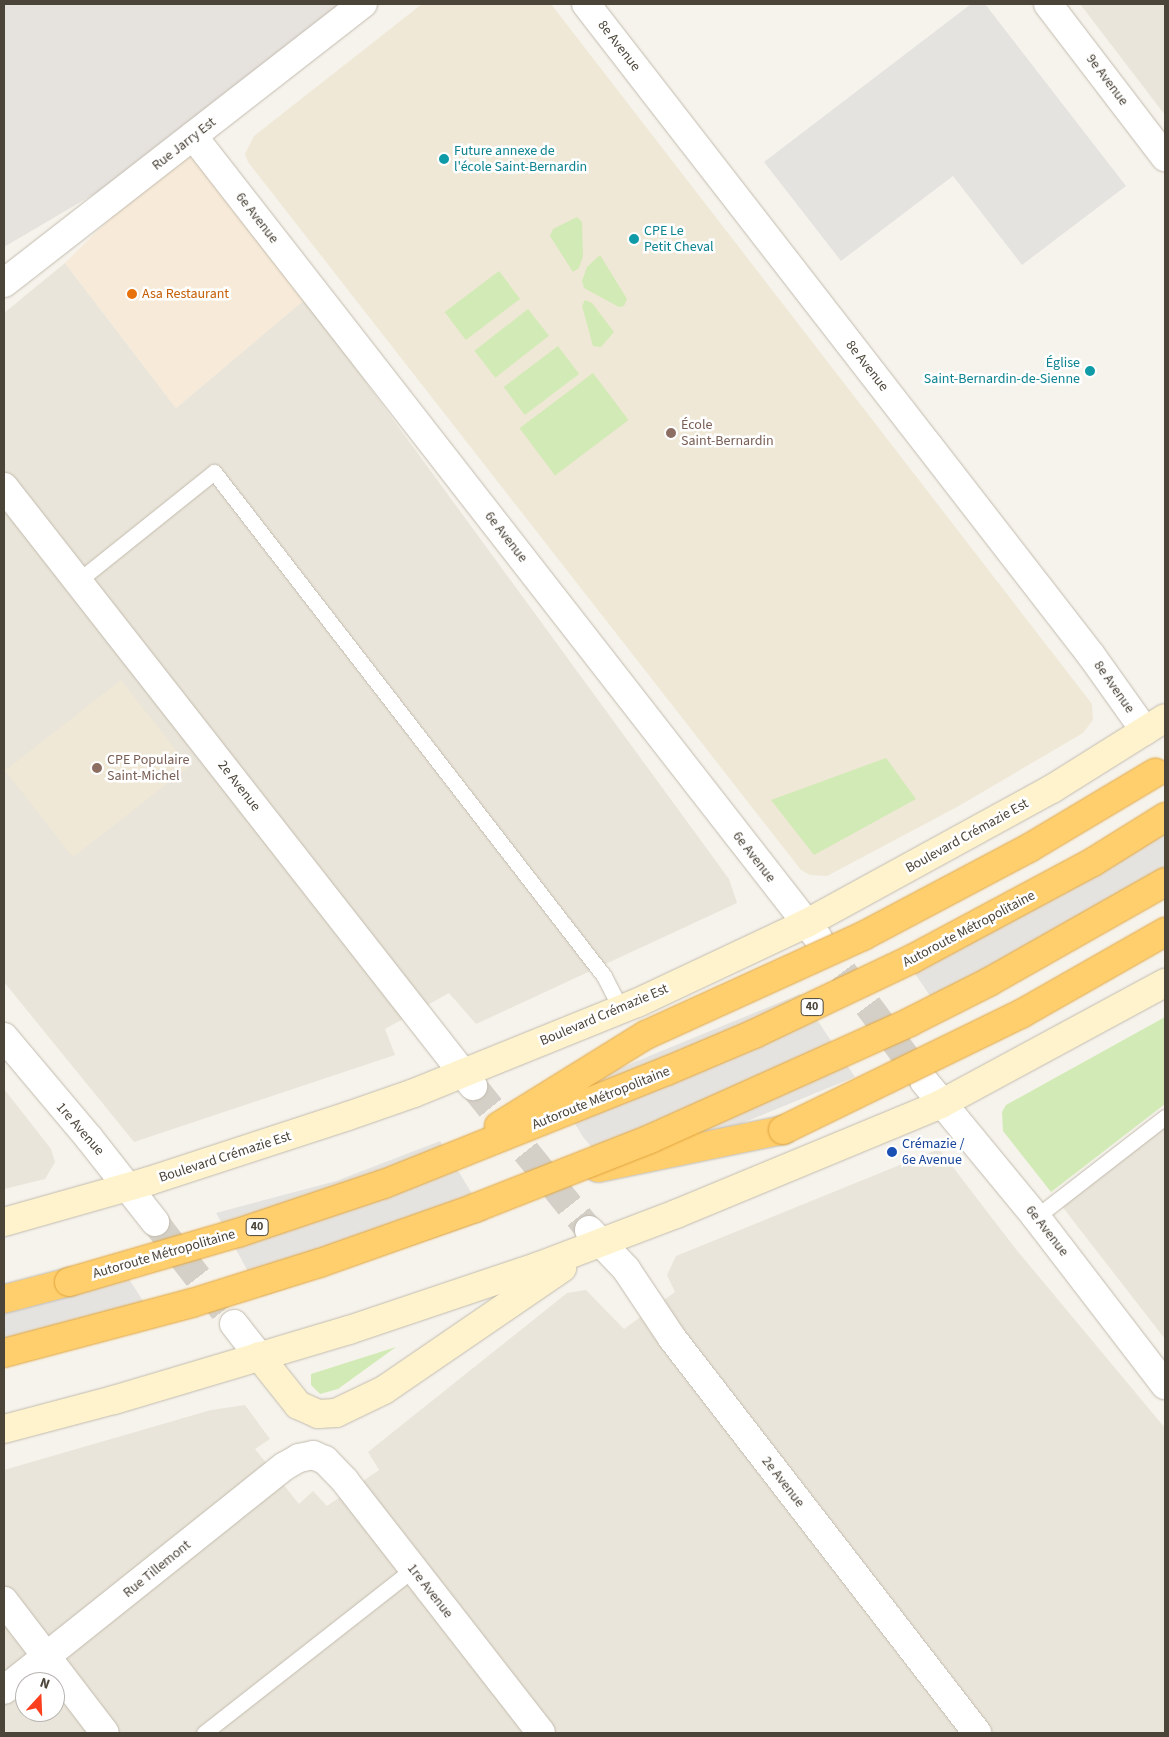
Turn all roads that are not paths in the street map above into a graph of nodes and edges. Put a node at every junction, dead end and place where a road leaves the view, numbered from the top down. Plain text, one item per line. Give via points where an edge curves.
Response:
1 (363, 4) edge
2 (586, 4) edge
3 (1048, 4) edge
4 (193, 136) junction
5 (1165, 158) edge
6 (4, 283) edge
7 (4, 487) edge
8 (78, 581) junction
9 (1155, 725) edge
10 (1160, 769) edge
11 (1165, 817) edge
12 (1165, 882) edge
13 (813, 931) junction
14 (1165, 932) edge
15 (1165, 983) edge
16 (621, 1009) junction
17 (4, 1037) edge
18 (468, 1079) junction
19 (924, 1081) tunnel mouth
20 (941, 1104) junction
21 (1165, 1117) edge
22 (442, 1162) junction
23 (562, 1175) junction
24 (128, 1187) junction
25 (1036, 1217) junction
26 (4, 1222) edge
27 (155, 1222) tunnel mouth
28 (595, 1237) junction
29 (4, 1299) edge
30 (234, 1324) tunnel mouth
31 (4, 1353) edge
32 (259, 1356) junction
33 (1165, 1385) edge
34 (4, 1429) edge
35 (313, 1455) joint
36 (413, 1568) junction
37 (4, 1602) edge
38 (46, 1657) junction
39 (4, 1690) edge
40 (105, 1733) edge
41 (204, 1733) edge
42 (541, 1733) edge
43 (976, 1733) edge

1 - 4 street, Rue Jarry Est
2 - 9 street, 8e Avenue via 1091,655
3 - 5 street, 9e Avenue
4 - 6 street, Rue Jarry Est
4 - 13 street, 6e Avenue
7 - 8 street, 2e Avenue
8 - 16 lane via 214,472 604,976
8 - 18 street, 2e Avenue
9 - 13 main road, Boulevard Crémazie Est
10 - 22 highway, bridge via 1029,848 863,936 646,1035
11 - 22 highway, Autoroute Métropolitaine / 40, bridge via 1024,901 863,983 667,1072
12 - 23 highway, bridge via 989,982 851,1051
13 - 16 main road, Boulevard Crémazie Est
14 - 23 highway, bridge via 1021,1014 783,1130
15 - 20 main road
16 - 18 main road, Boulevard Crémazie Est
17 - 24 street, 1re Avenue
18 - 24 main road, Boulevard Crémazie Est
19 - 20 street, 6e Avenue
20 - 25 street, 6e Avenue
20 - 28 main road via 753,1184
21 - 25 lane
22 - 29 highway, Autoroute Métropolitaine / 40, bridge via 238,1233
23 - 31 highway, bridge via 268,1280
24 - 26 main road, Boulevard Crémazie Est
24 - 27 street, 1re Avenue
25 - 33 street, 6e Avenue
28 - 32 main road via 349,1330
28 - 32 main road via 384,1390 347,1410 328,1414 306,1410
28 - 43 street, 2e Avenue via 630,1274 678,1346
30 - 32 street
32 - 34 main road
35 - 36 street, 1re Avenue via 333,1467
35 - 38 street, Rue Tillemont via 285,1466
36 - 41 lane
36 - 42 street, 1re Avenue
37 - 38 street
38 - 39 street, Rue Tillemont
38 - 40 street

